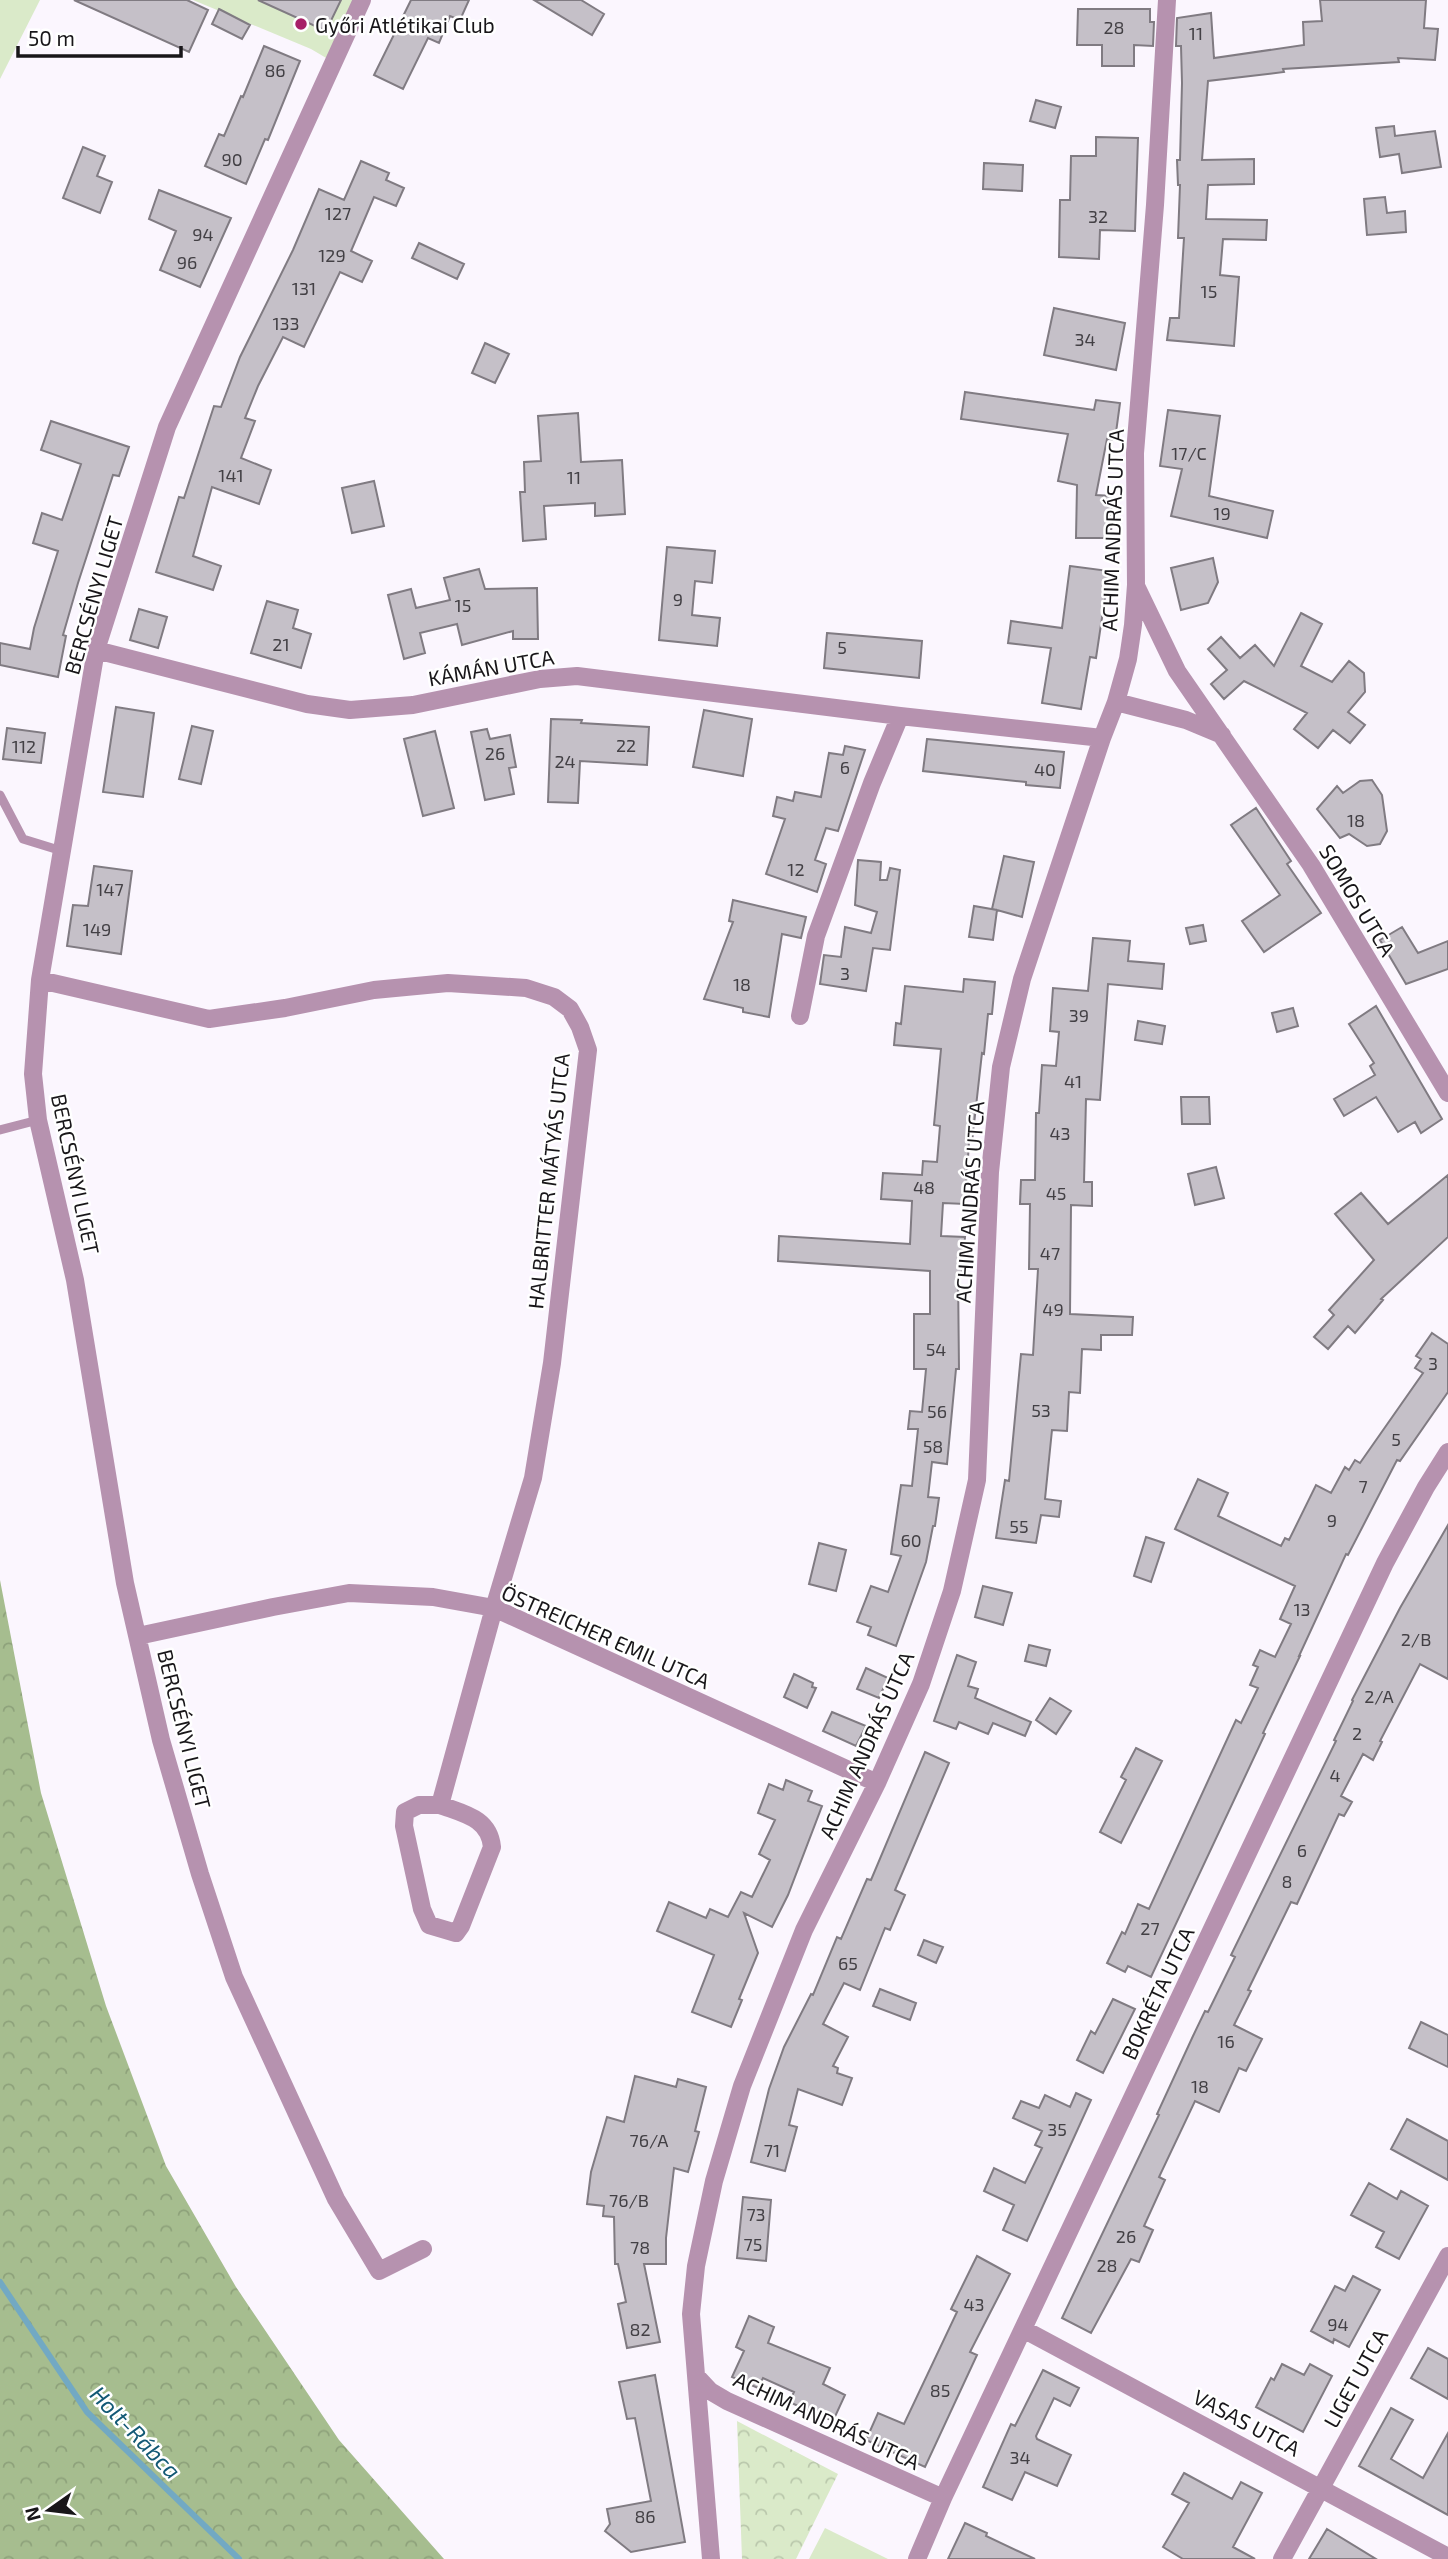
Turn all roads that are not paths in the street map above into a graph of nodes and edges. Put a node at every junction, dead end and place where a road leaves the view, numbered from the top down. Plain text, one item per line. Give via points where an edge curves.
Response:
1 (362, 0) edge
2 (1167, 0) edge
3 (1136, 585) junction
4 (96, 650) junction
5 (1116, 702) junction
6 (900, 716) junction
7 (1222, 735) junction
8 (1102, 738) junction
9 (0, 795) edge
10 (62, 851) junction
11 (40, 980) junction
12 (800, 1016) dead end
13 (1448, 1093) edge
14 (38, 1120) junction
15 (0, 1130) edge
16 (1448, 1452) edge
17 (494, 1608) junction
18 (138, 1636) junction
19 (877, 1783) junction
20 (440, 1805) junction
21 (423, 2249) dead end
22 (1448, 2256) edge
23 (1023, 2329) junction
24 (696, 2376) junction
25 (1321, 2487) junction
26 (943, 2498) junction
27 (1448, 2557) edge
28 (710, 2559) edge
29 (917, 2559) edge
30 (1282, 2559) edge

1 - 4 street, BERCSÉNYI LIGET via 167,427
2 - 3 street, ACHIM ANDRÁS UTCA via 1135,453
3 - 5 street, ACHIM ANDRÁS UTCA via 1128,659
3 - 7 street, SOMOS UTCA via 1177,671
4 - 6 street, KÁMÁN UTCA via 307,704 350,710 413,705 577,676
4 - 10 street, BERCSÉNYI LIGET
5 - 7 street via 1186,720
5 - 8 street, ACHIM ANDRÁS UTCA
6 - 8 street, KÁMÁN UTCA
6 - 12 street via 816,936
7 - 13 street, SOMOS UTCA via 1311,864
8 - 19 street, ACHIM ANDRÁS UTCA via 1022,979 1002,1067 990,1172 977,1480 948,1604 921,1684
9 - 10 lane via 23,839
10 - 11 street, BERCSÉNYI LIGET
11 - 14 street, BERCSÉNYI LIGET via 33,1074
11 - 17 street, HALBRITTER MÁTYÁS UTCA via 209,1019 374,989 447,983 526,988 554,996 570,1009 587,1050 551,1363 533,1478
14 - 15 lane
14 - 18 street, BERCSÉNYI LIGET via 75,1280 125,1583
16 - 23 street, BOKRÉTA UTCA via 1385,1563
17 - 18 street, ÖSTREICHER EMIL UTCA via 433,1597 349,1593
17 - 19 street, ÖSTREICHER EMIL UTCA
17 - 20 street, HALBRITTER MÁTYÁS UTCA
18 - 21 street, BERCSÉNYI LIGET via 161,1740 234,1977 331,2187 379,2272
19 - 24 street, ACHIM ANDRÁS UTCA via 804,1930 742,2086 714,2181 696,2266 691,2314
20 - 20 street via 479,1821 491,1835 492,1847 456,1933 429,1925 404,1826 405,1812 419,1805
22 - 25 street, LIGET UTCA
23 - 25 street, VASAS UTCA
23 - 26 street, BOKRÉTA UTCA
24 - 26 street, ACHIM ANDRÁS UTCA via 727,2401
24 - 28 street, ACHIM ANDRÁS UTCA
25 - 27 street, VASAS UTCA
25 - 30 street, LIGET UTCA
26 - 29 street, BOKRÉTA UTCA

